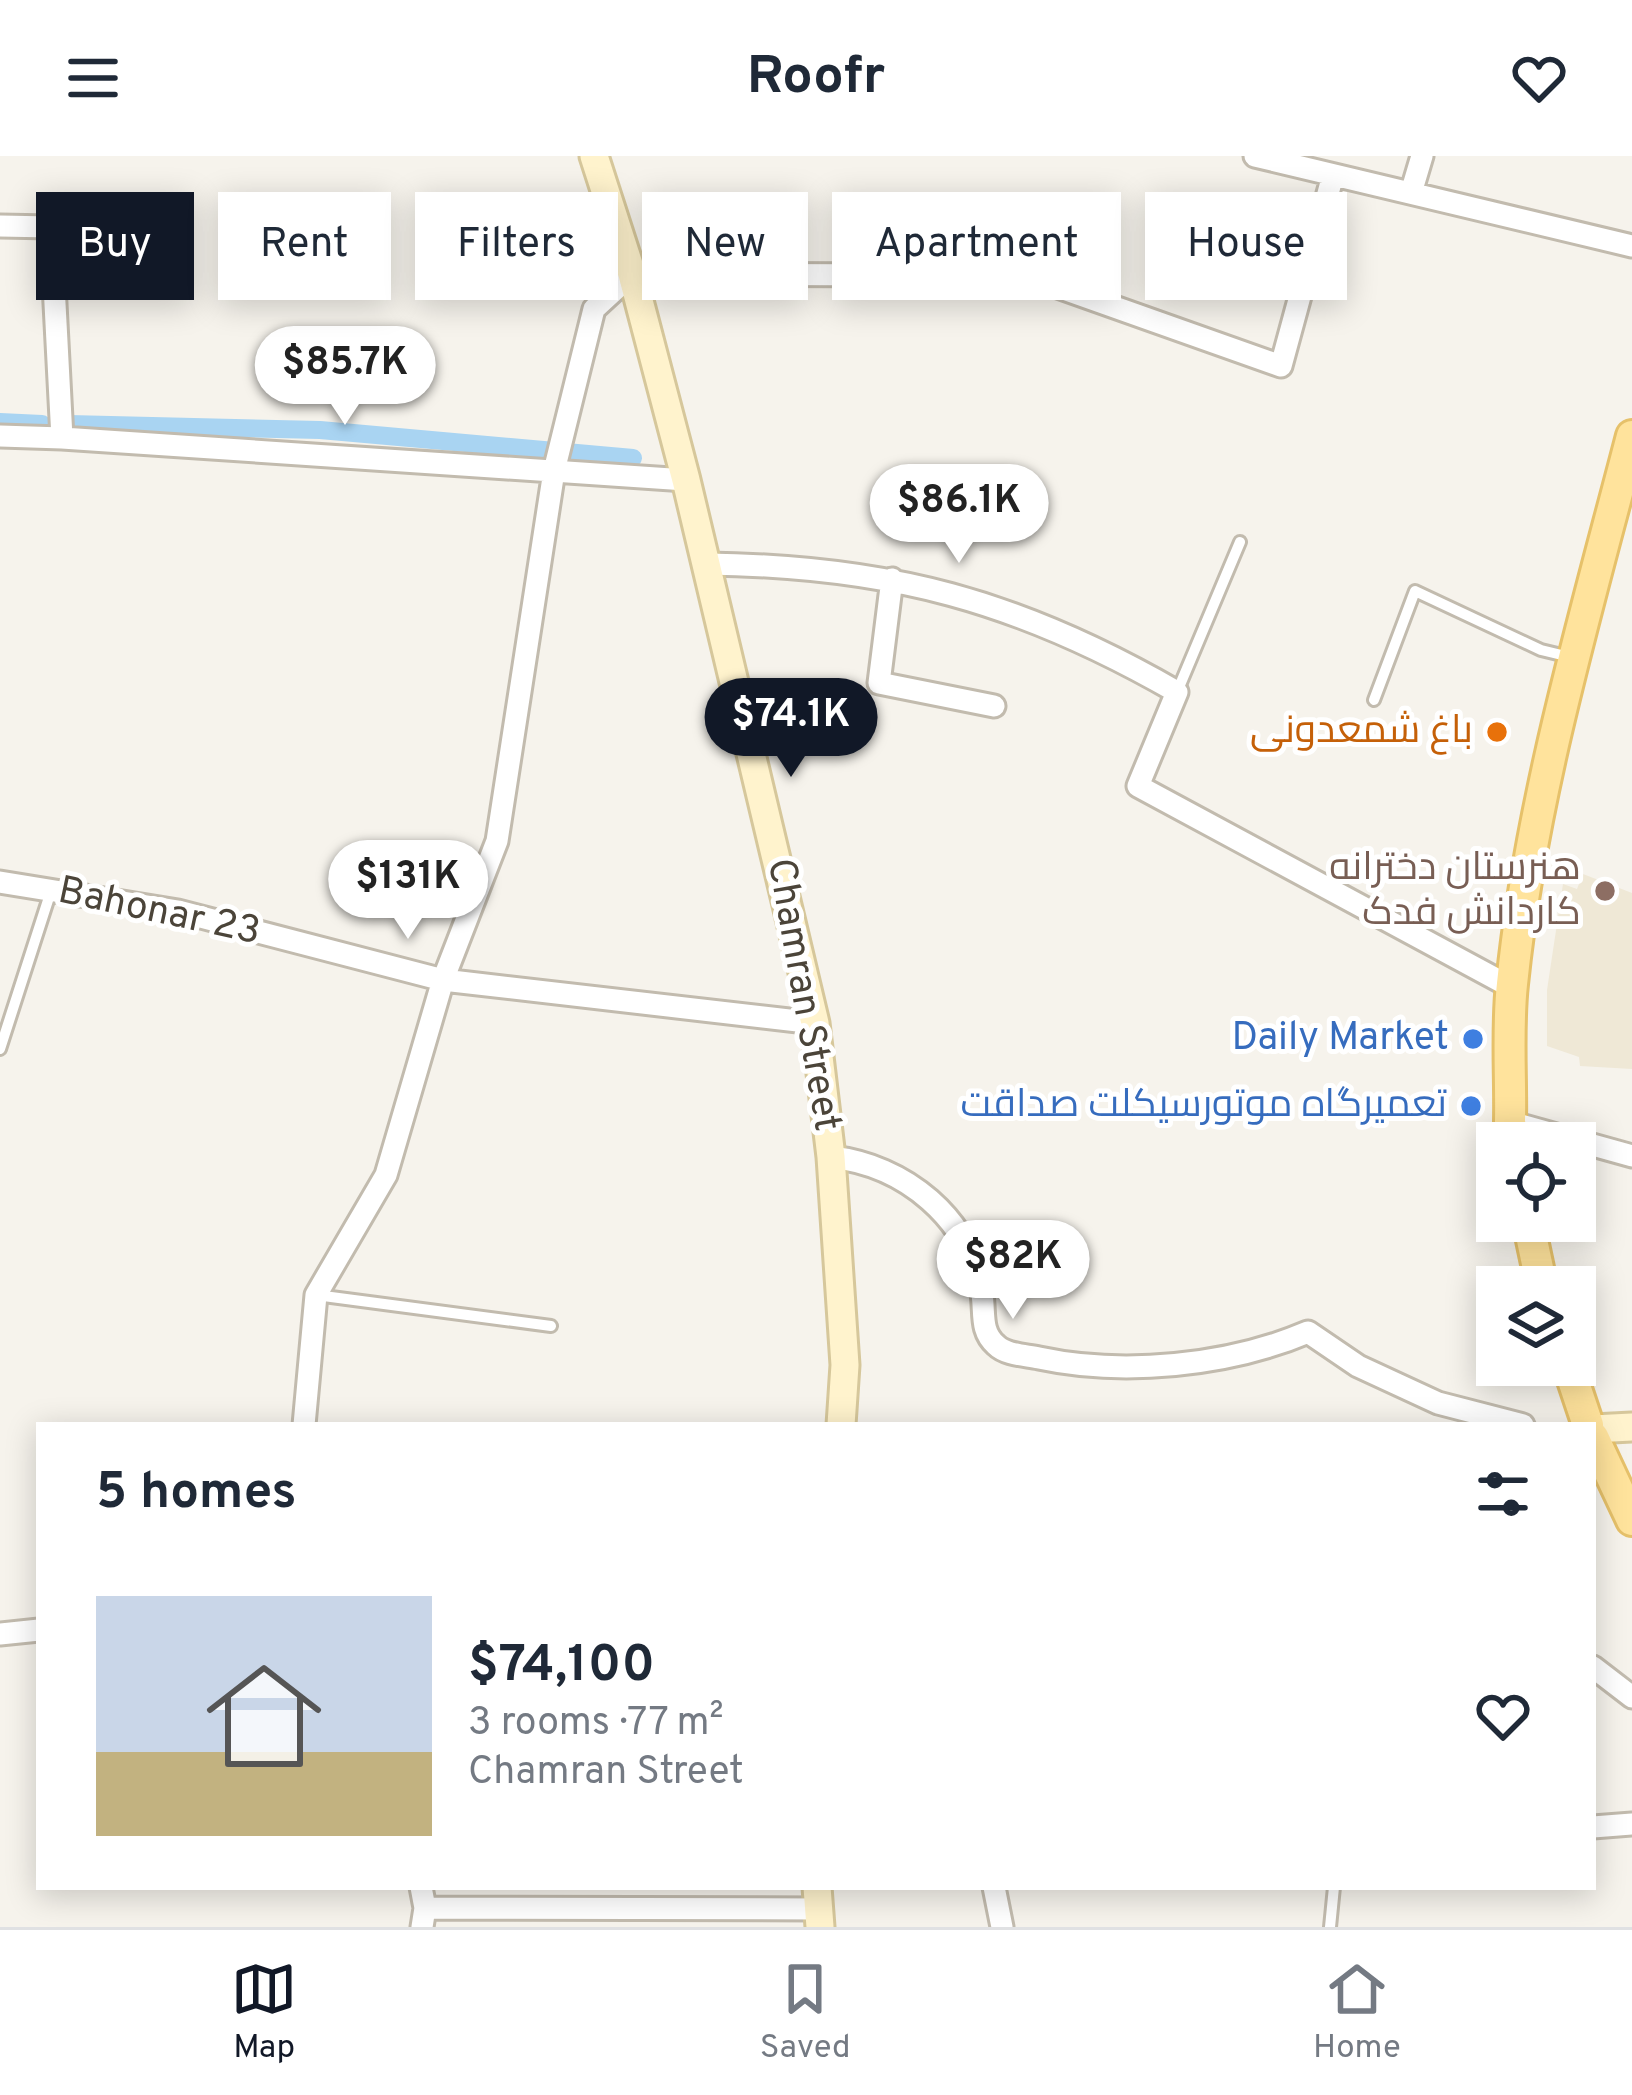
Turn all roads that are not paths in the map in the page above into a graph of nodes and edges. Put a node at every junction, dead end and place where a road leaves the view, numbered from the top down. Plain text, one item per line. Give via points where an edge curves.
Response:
1 (594, 156) edge
2 (1255, 156) edge
3 (1422, 156) edge
4 (1333, 175) junction
5 (1411, 193) junction
6 (0, 226) edge
7 (1632, 246) edge
8 (632, 274) junction
9 (0, 436) edge
10 (1632, 436) edge
11 (62, 438) junction
12 (554, 471) junction
13 (1627, 474) edge
14 (686, 479) junction
15 (1240, 542) dead end
16 (707, 564) junction
17 (892, 579) junction
18 (1573, 658) junction
19 (1177, 692) junction
20 (1375, 700) dead end
21 (994, 706) dead end
22 (0, 883) edge
23 (51, 891) junction
24 (443, 980) junction
25 (1511, 987) junction
26 (815, 1023) junction
27 (0, 1049) edge
28 (1512, 1122) edge
29 (1596, 1149) edge
30 (1632, 1156) edge
31 (831, 1157) junction
32 (316, 1294) junction
33 (551, 1326) dead end
34 (1575, 1386) edge
35 (1438, 1403) junction
36 (304, 1422) edge
37 (841, 1422) edge
38 (1447, 1422) edge
39 (1511, 1422) edge
40 (1588, 1422) edge
41 (1632, 1427) edge
42 (1596, 1431) edge
43 (1596, 1442) edge
44 (1632, 1520) edge
45 (36, 1630) edge
46 (0, 1634) edge
47 (1596, 1669) edge
48 (1632, 1697) edge
49 (1632, 1824) edge
50 (1596, 1827) edge
51 (995, 1890) edge
52 (1334, 1890) edge
53 (422, 1908) edge
54 (818, 1908) edge
55 (1002, 1927) edge
56 (1330, 1927) edge

1 - 8 main road, Chamran Street
2 - 4 street
3 - 5 street
4 - 5 street
4 - 8 street via 1281,366 942,246 921,275
5 - 7 street
6 - 11 street via 51,227
8 - 12 street via 594,309
8 - 14 main road, Chamran Street
9 - 11 street
10 - 13 main road
11 - 12 street
12 - 14 street
12 - 24 street via 497,842
13 - 18 main road
14 - 16 main road, Chamran Street
15 - 19 lane
16 - 17 street
16 - 26 main road, Chamran Street
17 - 19 street via 1030,619
17 - 21 street via 880,683
18 - 20 lane via 1415,591
18 - 25 main road
19 - 25 street via 1138,786
22 - 23 street, Bahonar 23
23 - 24 street, Bahonar 23 via 178,911
23 - 27 lane
24 - 26 street, Bahonar 23
24 - 32 street via 386,1174
25 - 28 main road
26 - 31 main road, Chamran Street
29 - 30 street
31 - 35 street via 903,1178 940,1208 967,1247 983,1322 1000,1350 1073,1365 1177,1365 1308,1332
31 - 37 main road, Chamran Street
32 - 33 lane
32 - 36 street
34 - 40 main road
35 - 38 street
35 - 39 street
41 - 42 main road
43 - 44 main road
45 - 46 street
47 - 48 street
49 - 50 street
51 - 55 street
52 - 56 lane
53 - 54 street

